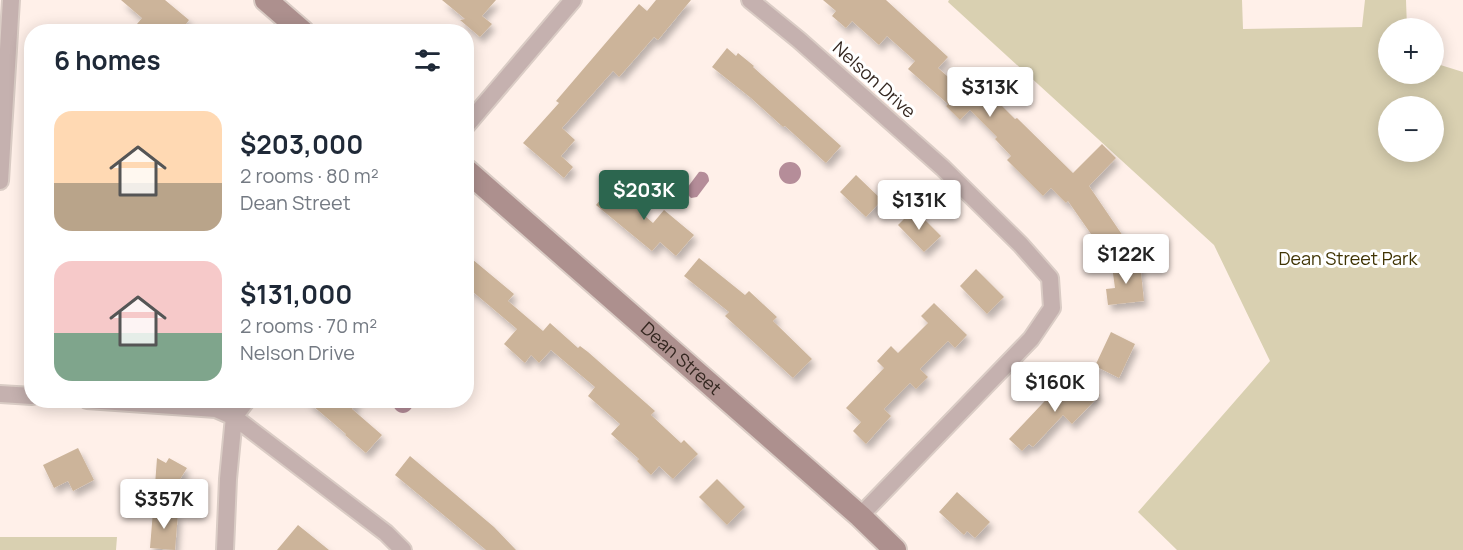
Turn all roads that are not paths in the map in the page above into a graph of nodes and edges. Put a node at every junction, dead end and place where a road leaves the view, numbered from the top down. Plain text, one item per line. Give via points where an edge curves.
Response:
1 (12, 0) edge
2 (266, 0) edge
3 (573, 0) edge
4 (750, 0) edge
5 (294, 24) edge
6 (474, 117) edge
7 (474, 177) edge
8 (0, 181) edge
9 (0, 394) edge
10 (24, 396) edge
11 (202, 408) edge
12 (241, 408) edge
13 (234, 417) junction
14 (860, 516) junction
15 (225, 550) edge
16 (403, 550) edge
17 (895, 550) edge

1 - 8 street
2 - 5 street
3 - 6 street
4 - 14 street, Nelson Drive via 943,168 1050,278 1052,308 1031,339
7 - 14 street, Dean Street
9 - 10 street
11 - 13 street
12 - 13 street
13 - 15 street
13 - 16 street
14 - 17 street, Dean Street

